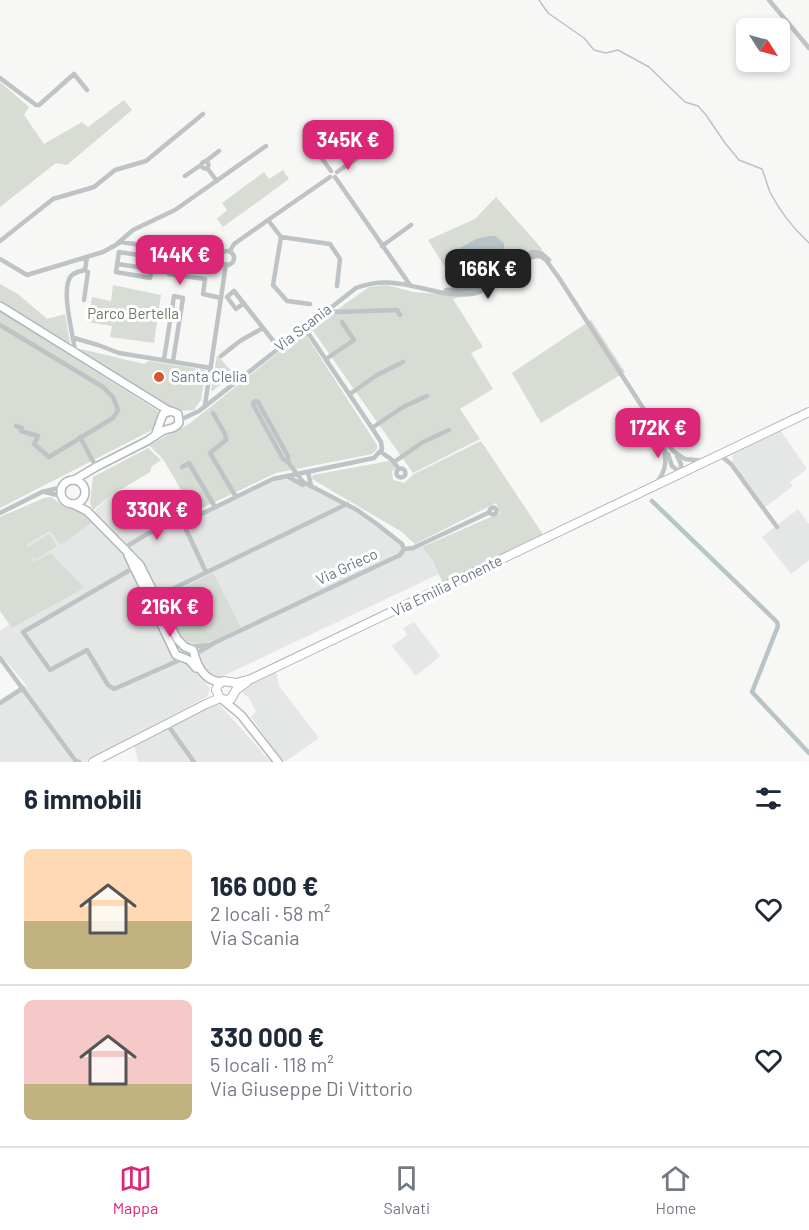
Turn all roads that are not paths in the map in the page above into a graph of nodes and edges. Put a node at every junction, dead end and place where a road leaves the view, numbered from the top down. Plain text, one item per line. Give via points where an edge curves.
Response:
1 (769, 0) edge
2 (809, 48) edge
3 (0, 78) edge
4 (87, 90) dead end
5 (203, 114) dead end
6 (310, 142) dead end
7 (266, 146) dead end
8 (219, 151) dead end
9 (363, 154) dead end
10 (206, 161) junction
11 (201, 165) junction
12 (207, 168) junction
13 (333, 174) junction
14 (185, 176) dead end
15 (217, 181) junction
16 (268, 219) junction
17 (411, 225) dead end
18 (281, 237) junction
19 (0, 241) edge
20 (118, 243) junction
21 (141, 245) junction
22 (382, 246) junction
23 (230, 251) junction
24 (87, 257) junction
25 (221, 257) junction
26 (0, 260) edge
27 (117, 264) junction
28 (226, 264) junction
29 (398, 269) junction
30 (85, 270) junction
31 (169, 274) dead end
32 (400, 283) junction
33 (410, 285) junction
34 (337, 286) dead end
35 (221, 298) junction
36 (84, 300) dead end
37 (244, 303) dead end
38 (310, 304) dead end
39 (0, 306) edge
40 (329, 308) junction
41 (399, 315) dead end
42 (342, 322) dead end
43 (0, 325) edge
44 (304, 327) junction
45 (263, 328) junction
46 (74, 340) junction
47 (278, 347) junction
48 (72, 350) junction
49 (221, 356) dead end
50 (164, 359) junction
51 (326, 359) junction
52 (173, 361) junction
53 (403, 362) dead end
54 (212, 368) junction
55 (350, 394) junction
56 (427, 396) dead end
57 (205, 405) junction
58 (159, 406) junction
59 (169, 411) junction
60 (809, 412) edge
61 (213, 413) dead end
62 (178, 414) junction
63 (189, 415) junction
64 (161, 420) junction
65 (178, 425) junction
66 (654, 425) junction
67 (15, 426) dead end
68 (372, 428) junction
69 (167, 429) junction
70 (449, 430) dead end
71 (155, 436) junction
72 (80, 437) junction
73 (663, 442) junction
74 (732, 449) junction
75 (673, 451) junction
76 (381, 452) junction
77 (720, 455) junction
78 (707, 461) junction
79 (288, 462) junction
80 (394, 462) junction
81 (731, 464) junction
82 (182, 467) dead end
83 (94, 468) junction
84 (399, 469) dead end
85 (308, 472) junction
86 (296, 474) junction
87 (681, 474) junction
88 (286, 476) junction
89 (74, 480) junction
90 (311, 486) junction
91 (63, 487) junction
92 (46, 492) junction
93 (643, 492) junction
94 (84, 494) junction
95 (167, 496) dead end
96 (236, 497) junction
97 (65, 501) junction
98 (74, 504) junction
99 (347, 504) junction
100 (215, 507) junction
101 (490, 512) dead end
102 (0, 513) edge
103 (179, 515) junction
104 (93, 517) junction
105 (183, 523) junction
106 (777, 527) dead end
107 (124, 548) junction
108 (404, 549) junction
109 (135, 567) junction
110 (206, 572) junction
111 (153, 598) junction
112 (213, 644) junction
113 (185, 647) junction
114 (176, 654) junction
115 (0, 658) edge
116 (189, 658) junction
117 (165, 665) junction
118 (251, 679) junction
119 (231, 681) junction
120 (23, 688) junction
121 (235, 693) junction
122 (218, 694) junction
123 (0, 703) edge
124 (241, 715) junction
125 (167, 724) junction
126 (77, 761) edge
127 (91, 762) edge
128 (194, 762) edge
129 (278, 762) edge

1 - 2 street
3 - 4 street via 36,105 74,74
5 - 19 street via 146,161 115,170 94,187 53,198
6 - 13 street
7 - 15 street
8 - 10 street
9 - 13 street
10 - 11 street
10 - 12 street
11 - 12 street
11 - 14 street
12 - 15 street
13 - 16 street
13 - 22 street
15 - 20 street via 175,210 133,230
16 - 18 street
16 - 23 street
17 - 22 street
18 - 34 street via 330,244 340,259
18 - 38 street via 273,285 287,301
20 - 21 street
20 - 24 street
21 - 25 street
21 - 27 street via 140,255 119,252
22 - 29 street
23 - 25 street
23 - 28 street via 234,259
24 - 26 street via 27,275
24 - 30 street
25 - 28 street
27 - 27 street via 116,272 150,278 152,269
28 - 35 street
29 - 32 street
29 - 33 street
30 - 36 street via 88,272
30 - 46 street via 74,273 69,280 66,299
31 - 35 street via 205,279 203,294
32 - 33 street, Via Scania
32 - 40 street, Via Scania via 365,284
33 - 66 street, Via Scania via 432,290 475,288 537,251 547,257
35 - 54 street
37 - 45 street
39 - 48 main road
40 - 41 street via 337,312 397,310
40 - 44 street, Via Scania
42 - 51 street via 354,339
43 - 72 street via 103,387 113,397 118,405 116,415
44 - 47 street, Via Scania
44 - 51 street
45 - 47 street
45 - 49 street
46 - 48 street
46 - 50 street via 119,353
47 - 57 street, Via Scania
48 - 58 main road
50 - 52 street
50 - 52 street via 174,296 183,298
51 - 55 street
52 - 54 street
53 - 55 street
54 - 57 street
55 - 68 street
56 - 68 street
57 - 63 street, Via Scania
58 - 59 main road
58 - 64 main road
59 - 62 main road
59 - 64 main road
60 - 74 main road, Via Emilia Ponente
61 - 96 street via 226,440 210,453
62 - 63 street
62 - 65 main road
63 - 65 street, Via Scania
64 - 69 main road
64 - 71 main road
65 - 69 main road, Via Scania
66 - 73 street, Via Scania
66 - 75 street, Via Scania
67 - 72 street via 38,436 34,444 49,457
68 - 76 street via 381,442
69 - 71 main road, Via Scania
70 - 80 street
71 - 83 main road, Via Scania
72 - 83 street
73 - 87 street, Via Scania via 670,464
73 - 93 street, Via Scania via 666,457 662,474
74 - 77 main road, Via Emilia Ponente
74 - 81 street
75 - 78 street via 685,459
75 - 87 street, Via Scania
76 - 80 street
76 - 85 street via 374,458
77 - 78 main road, Via Emilia Ponente
77 - 81 street
78 - 87 main road, Via Emilia Ponente
79 - 79 street via 288,456 255,401 255,409
79 - 86 street
80 - 84 street
81 - 106 street
82 - 100 street via 189,463
83 - 89 main road, Via Scania
83 - 94 main road via 86,476
85 - 86 street
85 - 90 street
86 - 88 street
86 - 90 street
87 - 93 main road, Via Emilia Ponente
88 - 90 street
88 - 96 street
89 - 91 main road, Via Scania
89 - 94 main road via 81,483
90 - 99 street
91 - 92 street, Via Scania
91 - 97 main road
92 - 97 street
92 - 102 street, Via Scania
93 - 118 main road, Via Emilia Ponente
94 - 98 main road
94 - 104 main road via 86,508
95 - 103 street
96 - 100 street
97 - 98 main road
98 - 104 main road
99 - 108 street via 390,533
99 - 110 street
100 - 105 street
101 - 108 street, Via Grieco
103 - 105 street
103 - 107 street
104 - 107 main road
105 - 110 street
107 - 109 main road
107 - 111 main road via 140,565
108 - 112 street, Via Grieco via 400,555
109 - 111 main road
109 - 117 street via 23,632 50,670 87,650 114,689
110 - 111 street
111 - 113 main road
111 - 114 main road
112 - 113 street
112 - 116 street
113 - 114 main road via 178,647
113 - 116 main road via 193,650
114 - 116 main road
114 - 117 street
115 - 120 street
116 - 117 street
116 - 122 main road
118 - 119 main road
118 - 121 main road
119 - 121 main road
119 - 122 main road
120 - 123 street
120 - 126 street
121 - 122 main road via 229,700
121 - 124 main road
122 - 124 main road
122 - 125 main road
122 - 127 main road
124 - 129 main road
125 - 127 main road
125 - 128 street

